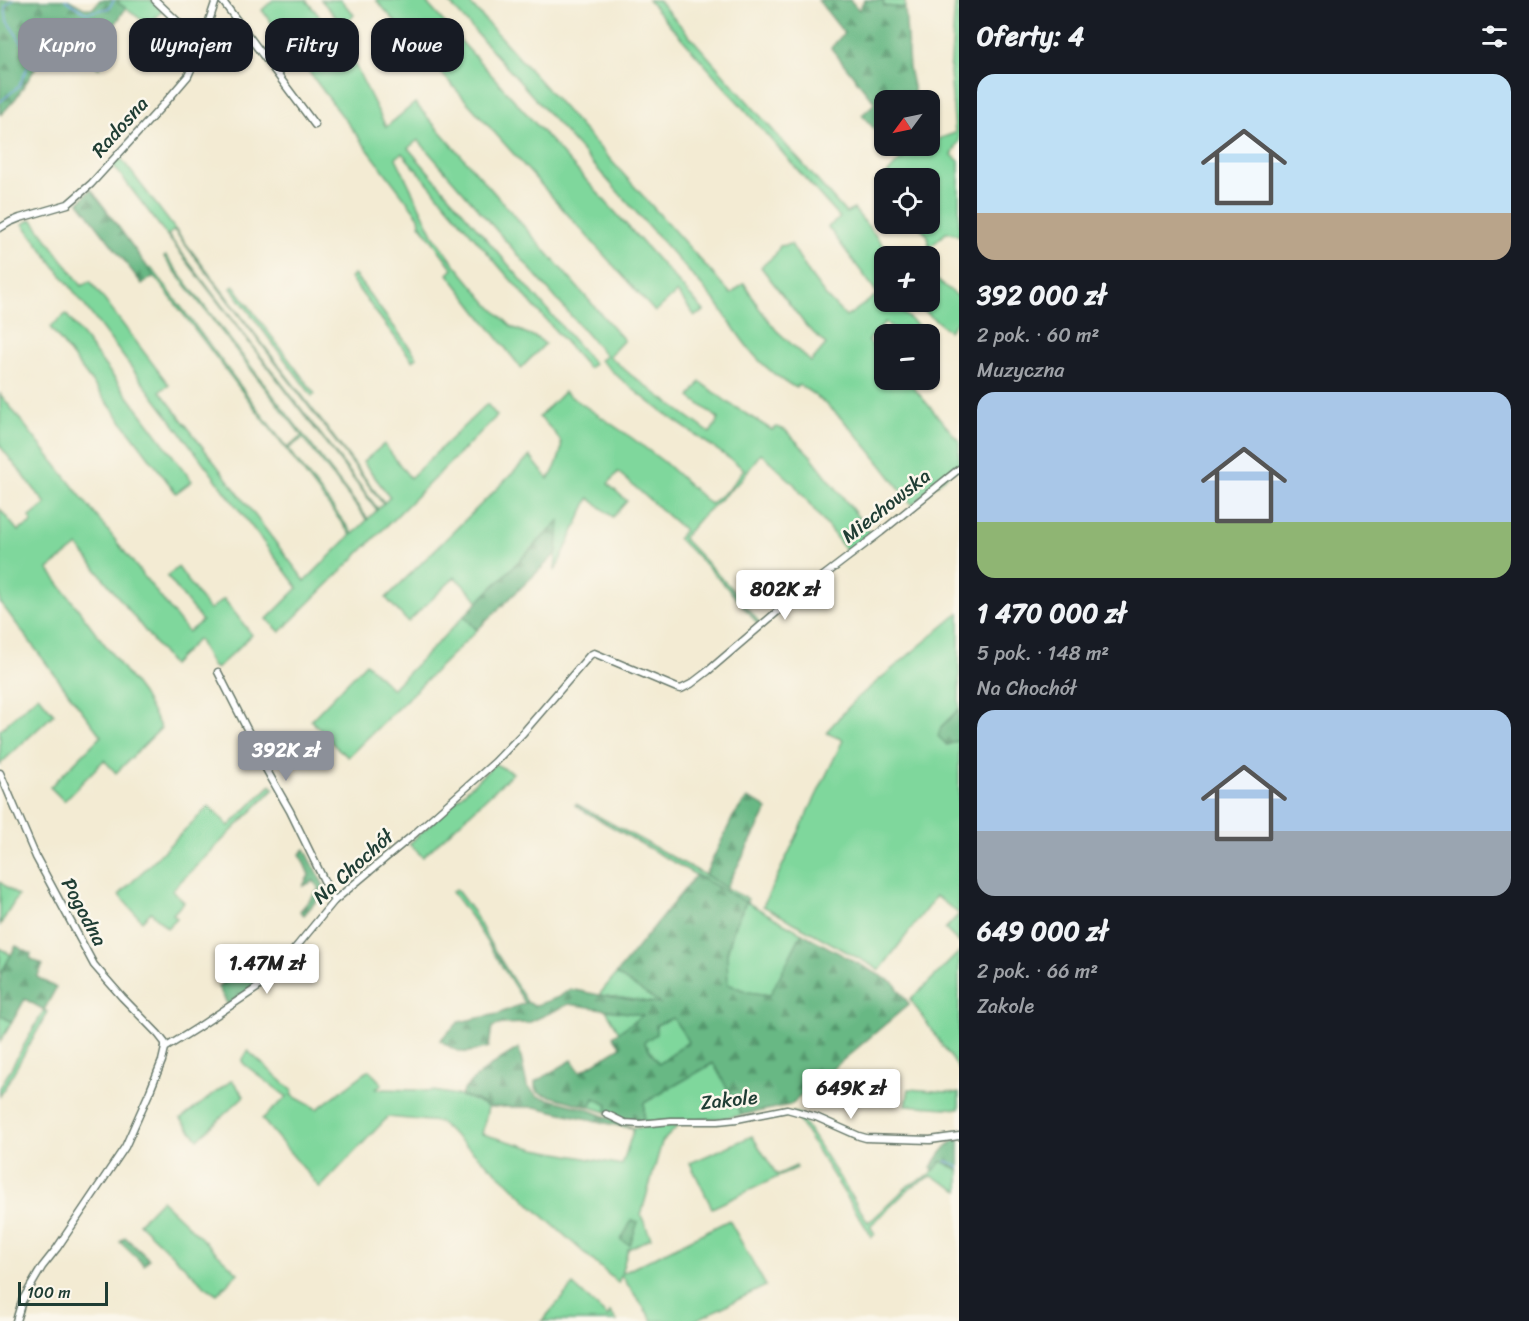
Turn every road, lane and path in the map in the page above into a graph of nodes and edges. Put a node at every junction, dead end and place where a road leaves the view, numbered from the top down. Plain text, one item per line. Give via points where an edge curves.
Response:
1 (155, 0) edge
2 (219, 0) edge
3 (174, 18) edge
4 (212, 18) edge
5 (190, 72) edge
6 (315, 125) dead end
7 (0, 228) edge
8 (959, 469) edge
9 (594, 652) joint
10 (218, 672) dead end
11 (0, 773) edge
12 (334, 902) junction
13 (165, 1048) junction
14 (606, 1114) dead end
15 (959, 1136) edge
16 (16, 1321) edge

1 - 3 street
2 - 4 street, Radosna
2 - 6 street
5 - 7 street, Radosna via 76,198
8 - 9 street, Miechowska via 686,687 677,688
9 - 12 street, Na Chochół via 495,762
10 - 12 street
11 - 13 street, Pogodna via 36,857 94,965 158,1034
12 - 13 street, Na Chochół via 257,988
13 - 16 street via 125,1146 42,1267 22,1301
14 - 15 street, Zakole via 625,1123 640,1124 738,1119 788,1108 866,1138 930,1140

